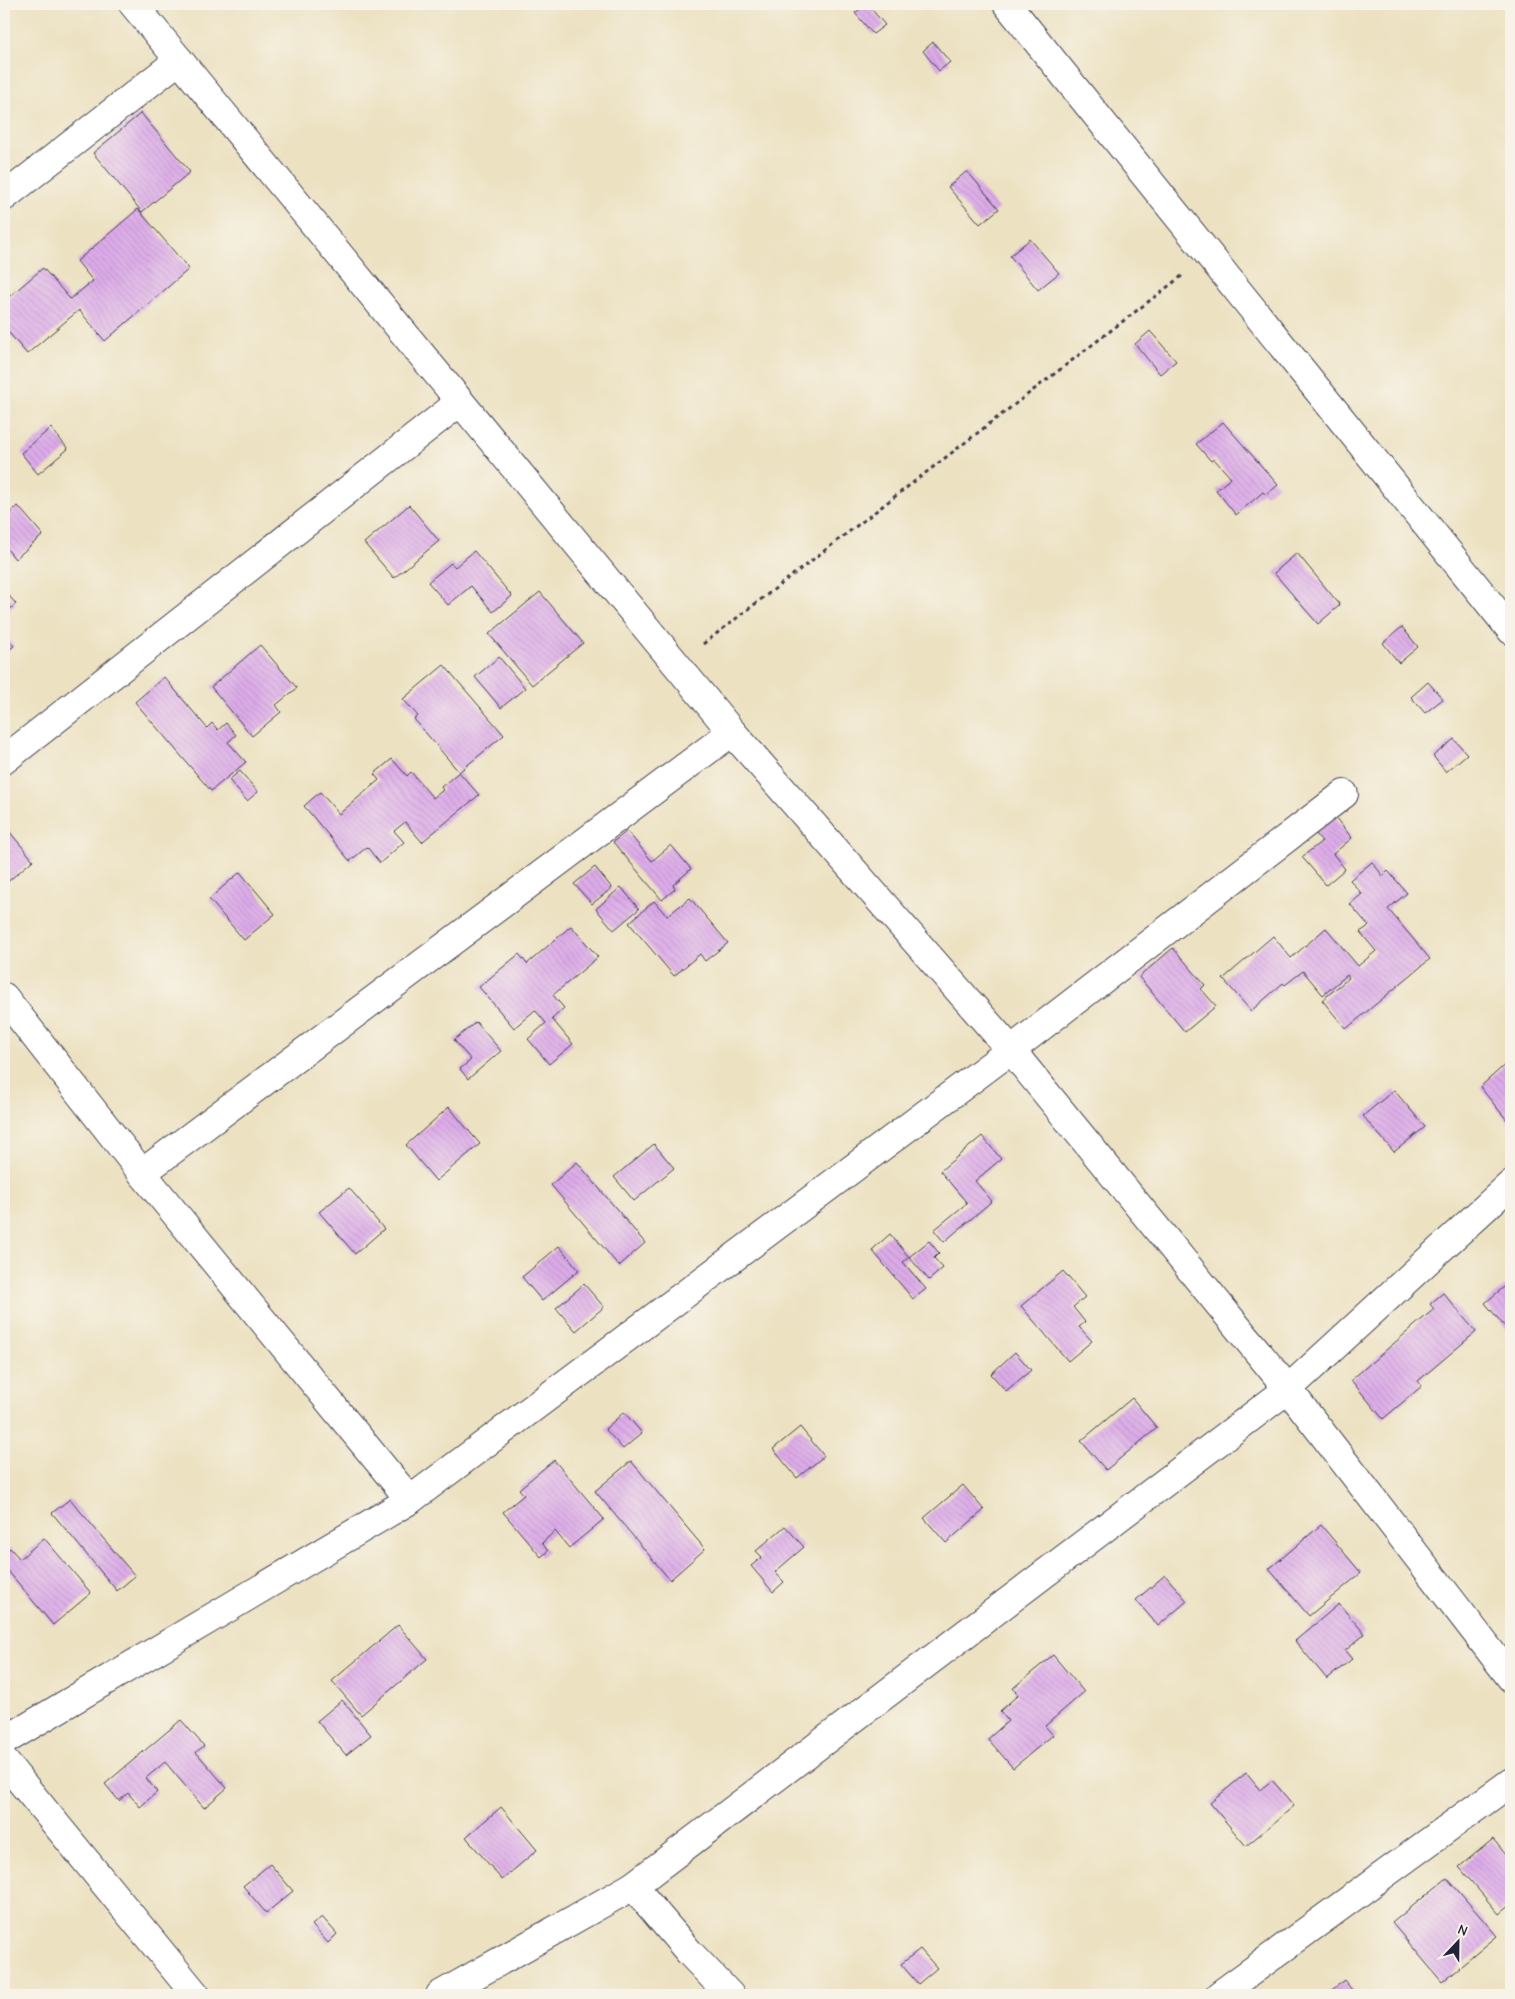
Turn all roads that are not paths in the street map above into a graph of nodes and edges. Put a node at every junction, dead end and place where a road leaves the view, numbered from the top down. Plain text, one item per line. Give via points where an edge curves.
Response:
1 (133, 4) edge
2 (1007, 4) edge
3 (179, 60) junction
4 (4, 197) edge
5 (460, 402) junction
6 (1511, 630) edge
7 (732, 732) junction
8 (4, 760) edge
9 (1344, 794) dead end
10 (4, 997) edge
11 (1012, 1050) junction
12 (142, 1173) junction
13 (1511, 1184) edge
14 (1288, 1389) junction
15 (410, 1500) junction
16 (1511, 1678) edge
17 (4, 1741) edge
18 (4, 1761) edge
19 (1511, 1782) edge
20 (633, 1886) junction
21 (196, 1995) edge
22 (440, 1995) edge
23 (730, 1995) edge
24 (1219, 1995) edge

1 - 3 street
2 - 6 street
3 - 4 street
3 - 5 street
5 - 7 street
5 - 8 street
7 - 11 street
7 - 12 street
9 - 11 street
10 - 12 street
11 - 14 street
11 - 15 street
12 - 15 street
13 - 14 street
14 - 16 street
14 - 20 street
15 - 17 street
18 - 21 street
19 - 24 street
20 - 22 street
20 - 23 street

